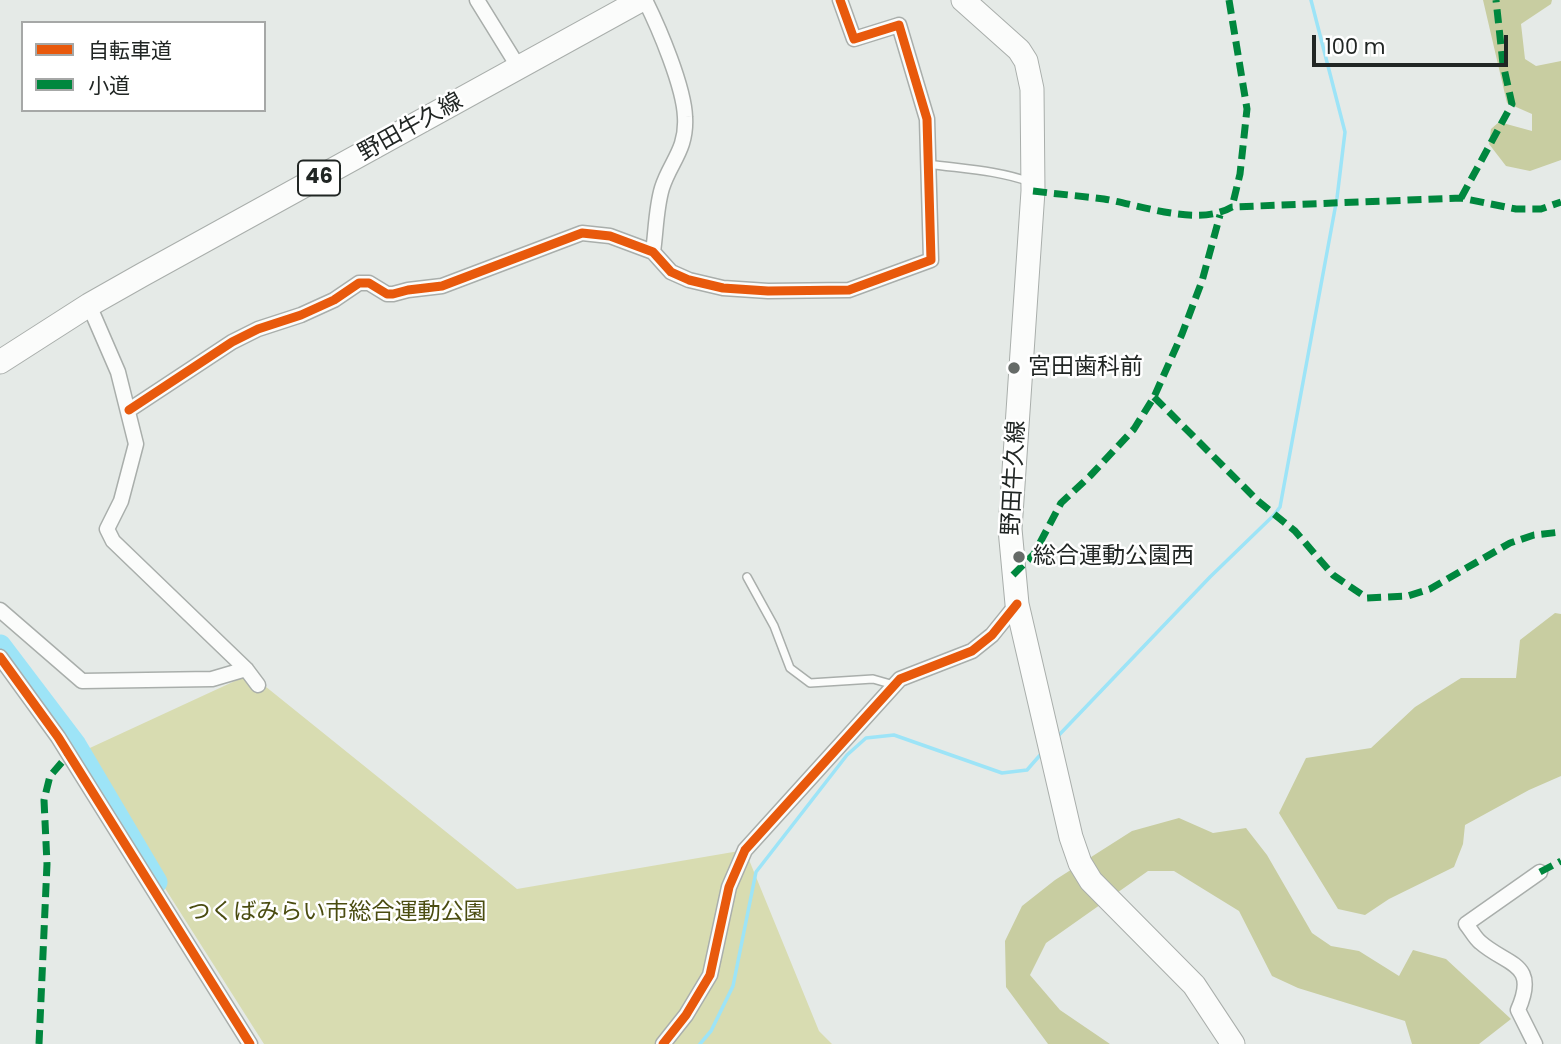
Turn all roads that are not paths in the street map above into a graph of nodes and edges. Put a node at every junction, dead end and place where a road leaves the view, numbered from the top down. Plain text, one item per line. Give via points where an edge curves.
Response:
1 (477, 0) edge
2 (643, 0) edge
3 (839, 0) edge
4 (963, 0) edge
5 (519, 68) junction
6 (928, 164) junction
7 (1034, 184) junction
8 (653, 252) junction
9 (89, 305) junction
10 (0, 362) edge
11 (130, 410) junction
12 (747, 578) dead end
13 (1017, 604) junction
14 (0, 610) edge
15 (0, 657) edge
16 (246, 669) junction
17 (258, 685) dead end
18 (895, 686) junction
19 (1540, 872) dead end
20 (250, 1044) edge
21 (663, 1044) edge
22 (1233, 1044) edge
23 (1535, 1044) edge

1 - 5 street
2 - 5 main road, 野田牛久線 / 46
2 - 8 street via 665,49 685,116 680,154 662,187
3 - 6 street via 854,39 899,25 927,119
4 - 7 main road, 野田牛久線 via 1026,61 1032,89
5 - 9 main road, 野田牛久線 / 46
6 - 7 lane via 999,173
6 - 8 street via 931,260 849,290 723,288 671,272
7 - 13 main road, 野田牛久線 via 1010,529
8 - 11 street via 610,236 582,233 442,286 387,294 369,283 359,283 334,300 232,342
9 - 10 main road, 野田牛久線 / 46
9 - 11 street via 111,351
11 - 16 street via 136,444 121,501 107,529 113,541
12 - 18 lane via 790,667 810,682 873,679
13 - 18 street via 972,652 901,679
13 - 22 main road, 野田牛久線 via 1080,863 1090,881 1194,985
14 - 16 street via 82,681 212,679
15 - 20 street via 58,737
16 - 17 street
18 - 21 street via 745,850 729,887 710,975
19 - 23 street via 1466,924 1479,942 1511,960 1523,976 1525,994 1518,1010

